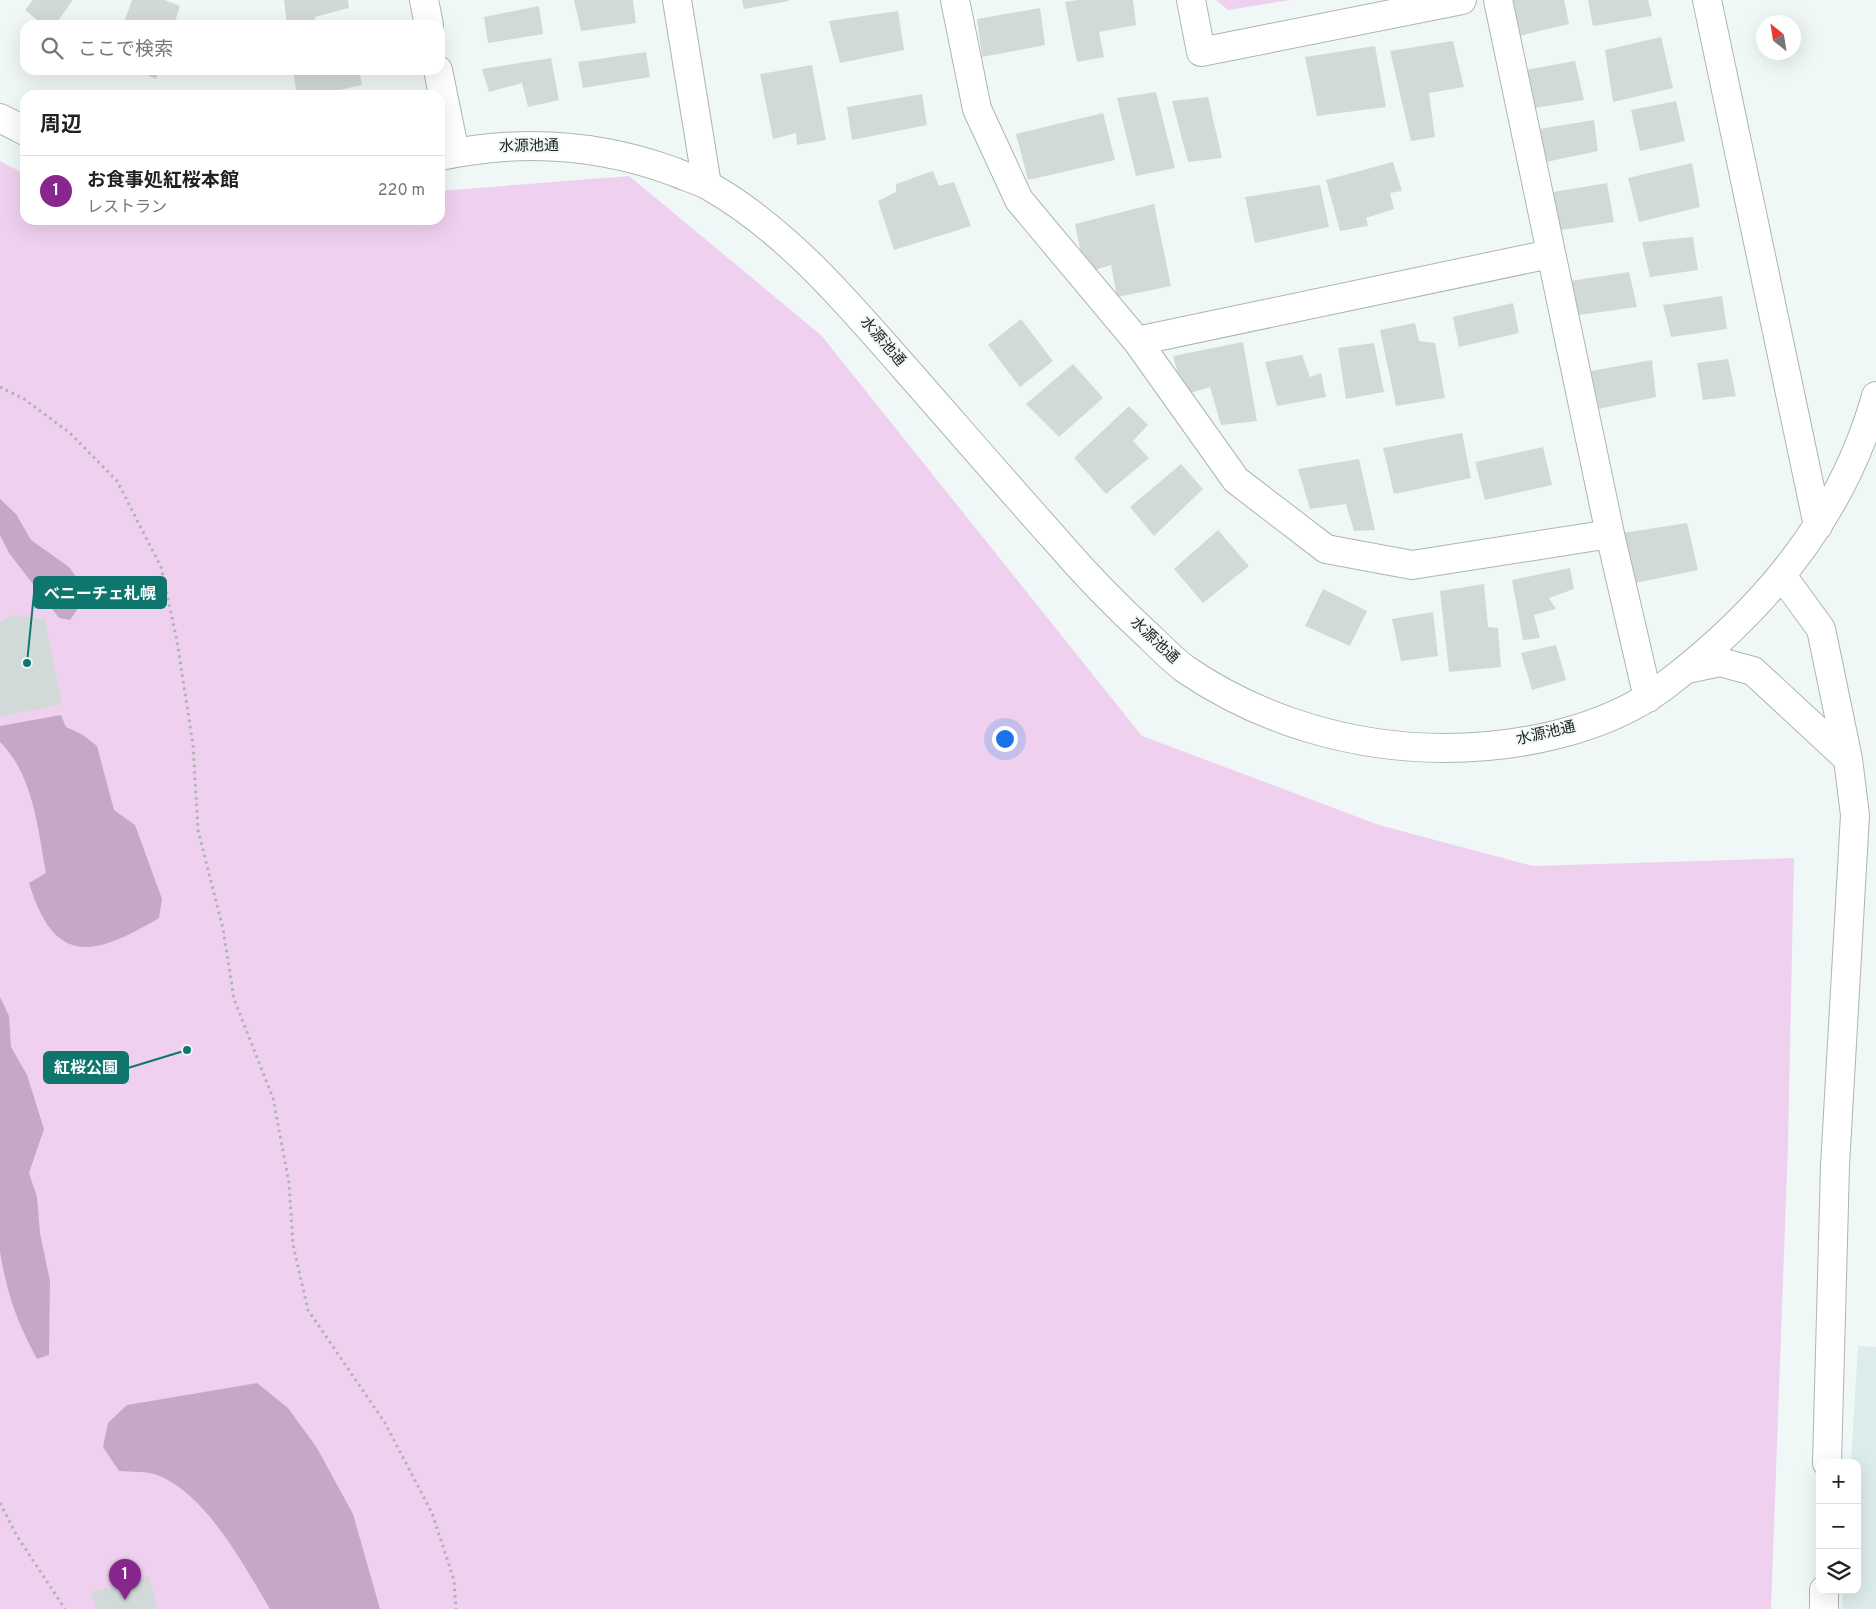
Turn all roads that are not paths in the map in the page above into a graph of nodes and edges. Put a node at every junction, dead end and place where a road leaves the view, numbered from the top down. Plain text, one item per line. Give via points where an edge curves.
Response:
1 (424, 0) edge
2 (677, 0) edge
3 (955, 0) edge
4 (1191, 0) edge
5 (1462, 0) edge
6 (1498, 0) edge
7 (1707, 0) edge
8 (429, 20) edge
9 (439, 75) edge
10 (440, 90) edge
11 (0, 118) edge
12 (20, 128) edge
13 (445, 129) edge
14 (448, 154) edge
15 (707, 185) junction
16 (1550, 254) junction
17 (1138, 341) junction
18 (1876, 396) edge
19 (1818, 526) junction
20 (1610, 534) junction
21 (1783, 577) junction
22 (1686, 670) junction
23 (1648, 698) junction
24 (1848, 759) junction
25 (1828, 1459) edge
26 (1824, 1594) edge
27 (1824, 1609) edge

1 - 8 street
2 - 15 street
3 - 17 street via 977,109 1019,200
4 - 5 street via 1201,52
6 - 16 street
7 - 19 street
9 - 10 street
11 - 12 street
13 - 14 street
14 - 15 street, 水源池通 via 522,144 574,147 641,160
15 - 23 street, 水源池通 via 780,236 848,304 1081,569 1123,612 1182,667 1232,698 1289,722 1356,740 1409,748 1464,748 1526,741 1607,719
16 - 17 street
16 - 20 street
17 - 20 street via 1236,480 1326,549 1412,566
18 - 19 street, 水源池通 via 1865,435
19 - 21 street, 水源池通
20 - 23 street
21 - 22 street, 水源池通 via 1745,617
21 - 24 street via 1821,629
22 - 23 street, 水源池通
22 - 24 street via 1720,662 1753,671
24 - 25 street via 1855,816 1834,1166
26 - 27 street

